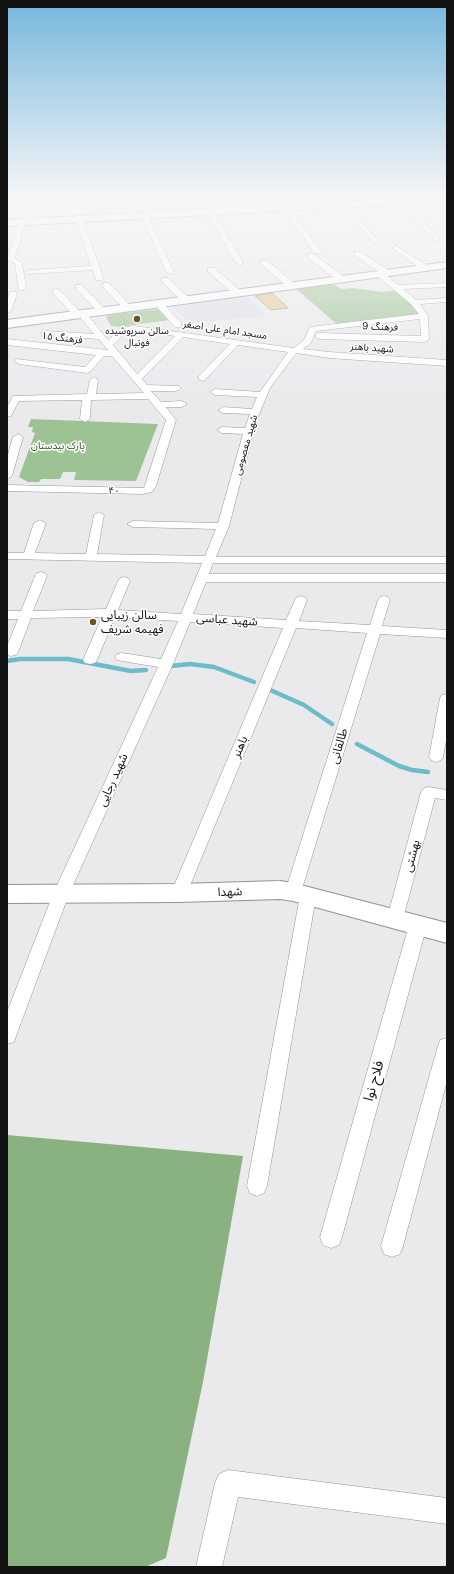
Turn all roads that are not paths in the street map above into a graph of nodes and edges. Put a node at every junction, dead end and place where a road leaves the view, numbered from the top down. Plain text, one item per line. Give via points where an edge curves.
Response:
1 (19, 271) edge
2 (39, 271) edge
3 (97, 271) edge
4 (212, 271) edge
5 (275, 271) edge
6 (333, 271) edge
7 (380, 271) edge
8 (428, 271) edge
9 (30, 272) dead end
10 (424, 273) junction
11 (383, 274) junction
12 (99, 278) dead end
13 (341, 279) junction
14 (165, 280) dead end
15 (106, 285) dead end
16 (447, 285) edge
17 (292, 286) junction
18 (428, 286) junction
19 (79, 287) dead end
20 (22, 288) dead end
21 (399, 289) junction
22 (56, 291) dead end
23 (238, 293) junction
24 (14, 294) dead end
25 (186, 300) junction
26 (447, 300) edge
27 (429, 301) junction
28 (414, 302) junction
29 (159, 304) junction
30 (128, 308) junction
31 (7, 311) edge
32 (104, 312) junction
33 (81, 315) junction
34 (424, 316) junction
35 (7, 324) edge
36 (178, 325) dead end
37 (45, 332) dead end
38 (181, 335) junction
39 (312, 335) junction
40 (102, 337) junction
41 (7, 342) edge
42 (235, 343) junction
43 (108, 345) junction
44 (56, 348) junction
45 (366, 348) dead end
46 (406, 348) dead end
47 (297, 351) junction
48 (102, 353) junction
49 (115, 353) junction
50 (47, 356) dead end
51 (368, 359) junction
52 (20, 361) dead end
53 (409, 361) junction
54 (447, 363) edge
55 (202, 378) dead end
56 (137, 379) junction
57 (94, 380) dead end
58 (144, 388) junction
59 (176, 388) dead end
60 (216, 392) dead end
61 (263, 395) junction
62 (151, 396) junction
63 (89, 397) junction
64 (127, 397) junction
65 (53, 398) junction
66 (182, 404) dead end
67 (158, 405) junction
68 (125, 408) dead end
69 (50, 410) dead end
70 (223, 410) dead end
71 (255, 412) junction
72 (8, 414) dead end
73 (85, 419) dead end
74 (222, 430) dead end
75 (248, 431) junction
76 (18, 437) dead end
77 (7, 476) edge
78 (7, 488) edge
79 (99, 516) dead end
80 (40, 523) dead end
81 (134, 524) dead end
82 (223, 526) junction
83 (7, 556) edge
84 (28, 557) junction
85 (91, 558) junction
86 (209, 560) junction
87 (447, 560) edge
88 (42, 576) dead end
89 (202, 578) junction
90 (447, 578) edge
91 (124, 581) dead end
92 (301, 600) dead end
93 (384, 600) dead end
94 (110, 613) junction
95 (26, 614) junction
96 (7, 615) edge
97 (185, 617) junction
98 (291, 624) junction
99 (375, 629) junction
100 (447, 634) edge
101 (12, 652) dead end
102 (122, 657) dead end
103 (90, 660) dead end
104 (166, 664) junction
105 (447, 698) edge
106 (444, 728) edge
107 (436, 757) dead end
108 (447, 794) edge
109 (179, 893) junction
110 (7, 894) edge
111 (61, 894) junction
112 (301, 894) junction
113 (406, 922) junction
114 (447, 933) edge
115 (7, 1036) edge
116 (447, 1046) edge
117 (258, 1186) dead end
118 (331, 1237) dead end
119 (392, 1246) dead end
120 (447, 1511) edge
121 (209, 1567) edge

1 - 20 street
2 - 9 street
3 - 12 street
4 - 23 street
5 - 17 street
6 - 13 street
7 - 11 street
8 - 10 main road
10 - 11 main road
10 - 18 street
11 - 13 main road
11 - 21 street
13 - 17 main road
14 - 25 street
15 - 30 street
16 - 18 street
17 - 23 main road
18 - 21 street
19 - 32 street
21 - 27 street
21 - 28 street
22 - 33 street
23 - 25 main road
24 - 31 street
25 - 29 main road
26 - 27 street
27 - 28 street
28 - 34 street
29 - 30 main road
29 - 36 street
30 - 32 main road
32 - 33 main road
33 - 35 main road
33 - 40 street
34 - 39 street via 313,329
34 - 39 street, فرهنگ 9 via 425,339
37 - 40 street
38 - 42 street, مسجد امام علی اصغر
38 - 43 street, مسجد امام علی اصغر via 130,328 123,330
38 - 56 street
39 - 47 street, شهید معصومی
40 - 43 street
41 - 44 street, فرهنگ ۱۵
42 - 47 street, مسجد امام علی اصغر
42 - 55 street
43 - 49 street
44 - 48 street, فرهنگ ۱۵
44 - 50 street
45 - 51 street
46 - 53 street
47 - 51 street, شهید باهنر
47 - 61 street, شهید معصومی via 291,354
48 - 49 street, فرهنگ ۱۵
48 - 52 street via 87,370
49 - 56 street
51 - 53 street, شهید باهنر
53 - 54 street, شهید باهنر
56 - 58 street
57 - 63 street
58 - 59 street
58 - 62 street
60 - 61 street
61 - 71 street, شهید معصومی
62 - 64 street
62 - 67 street
63 - 64 street
63 - 65 street
63 - 73 street
64 - 68 street
65 - 69 street
65 - 72 street via 16,398
66 - 67 street
67 - 78 street, ۴۰ via 171,420 148,490
70 - 71 street
71 - 75 street, شهید معصومی
74 - 75 street
75 - 82 street, شهید معصومی
76 - 77 street
79 - 85 street
80 - 84 street
81 - 82 street
82 - 86 street, شهید رجایی
83 - 84 street
84 - 85 street
85 - 86 street
86 - 87 street
86 - 89 street, شهید رجایی
88 - 95 street
89 - 90 street
89 - 97 street, شهید رجایی
91 - 94 street
92 - 98 street, باهنر
93 - 99 street, طالقانی
94 - 95 street, شهید عباسی
94 - 97 street, شهید عباسی
94 - 103 street
95 - 96 street, شهید عباسی
95 - 101 street
97 - 98 street, شهید عباسی
97 - 104 street, شهید رجایی
98 - 99 street, شهید عباسی
98 - 109 street, باهنر
99 - 100 street, شهید عباسی
99 - 112 street, طالقانی
102 - 104 street
104 - 111 street, شهید رجایی
105 - 106 street
106 - 107 street
108 - 113 street, بهشتی via 429,792
109 - 111 main road, شهدا
109 - 112 main road, شهدا via 280,890
110 - 111 main road, شهدا
111 - 115 street, شهید رجایی
112 - 113 main road, شهدا
112 - 117 street, طالقانی
113 - 114 main road, شهدا
113 - 118 street, فلاح نوا
116 - 119 street
120 - 121 street via 228,1483

